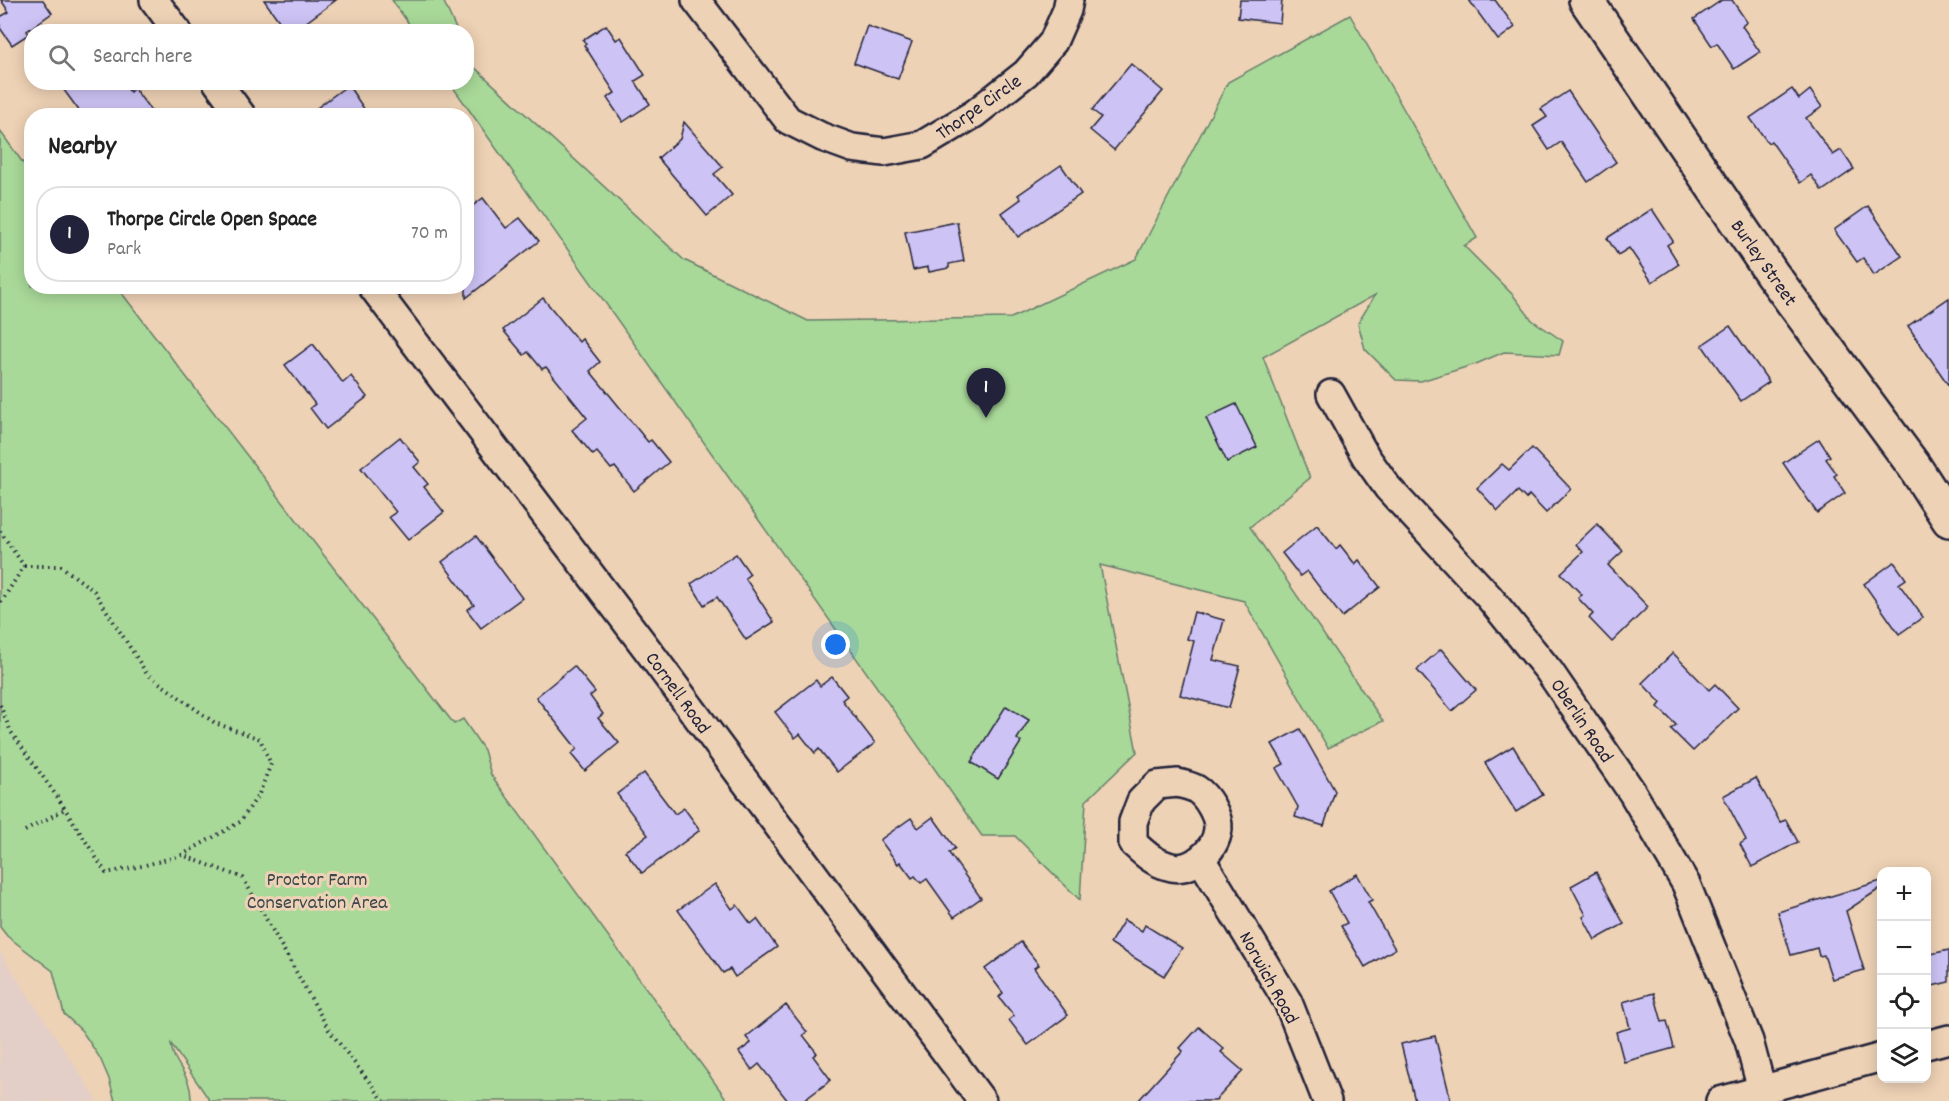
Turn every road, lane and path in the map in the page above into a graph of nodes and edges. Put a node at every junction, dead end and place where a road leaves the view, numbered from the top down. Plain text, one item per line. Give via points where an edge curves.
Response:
1 (154, 0) edge
2 (696, 0) edge
3 (1069, 0) edge
4 (1586, 0) edge
5 (172, 24) edge
6 (223, 90) edge
7 (236, 108) edge
8 (378, 294) edge
9 (1331, 394) dead end
10 (1949, 520) edge
11 (0, 531) edge
12 (24, 566) junction
13 (0, 604) edge
14 (0, 705) edge
15 (65, 809) junction
16 (25, 831) dead end
17 (182, 855) junction
18 (1201, 859) dead end
19 (1949, 1039) edge
20 (1931, 1044) edge
21 (1877, 1058) edge
22 (1762, 1090) junction
23 (384, 1101) edge
24 (982, 1101) edge
25 (1327, 1101) edge
26 (1720, 1101) edge

1 - 5 street
2 - 3 street, Thorpe Circle via 788,120 852,148 884,152 922,145 974,114 1026,73 1053,42
4 - 10 main road, Burley Street via 1772,274 1914,466
6 - 7 street
8 - 24 street, Cornell Road
9 - 22 street, Oberlin Road via 1366,458 1549,670 1632,792 1686,885 1749,1041
11 - 12 path
12 - 13 path
12 - 17 path via 61,566 94,591 147,674 215,723 260,739 271,764 259,794 240,822
14 - 15 path via 11,732
15 - 16 path
15 - 17 path via 106,873
17 - 23 path via 243,878 329,1030
18 - 25 street, Norwich Road via 1288,1002
19 - 20 street
21 - 22 street
22 - 26 street

